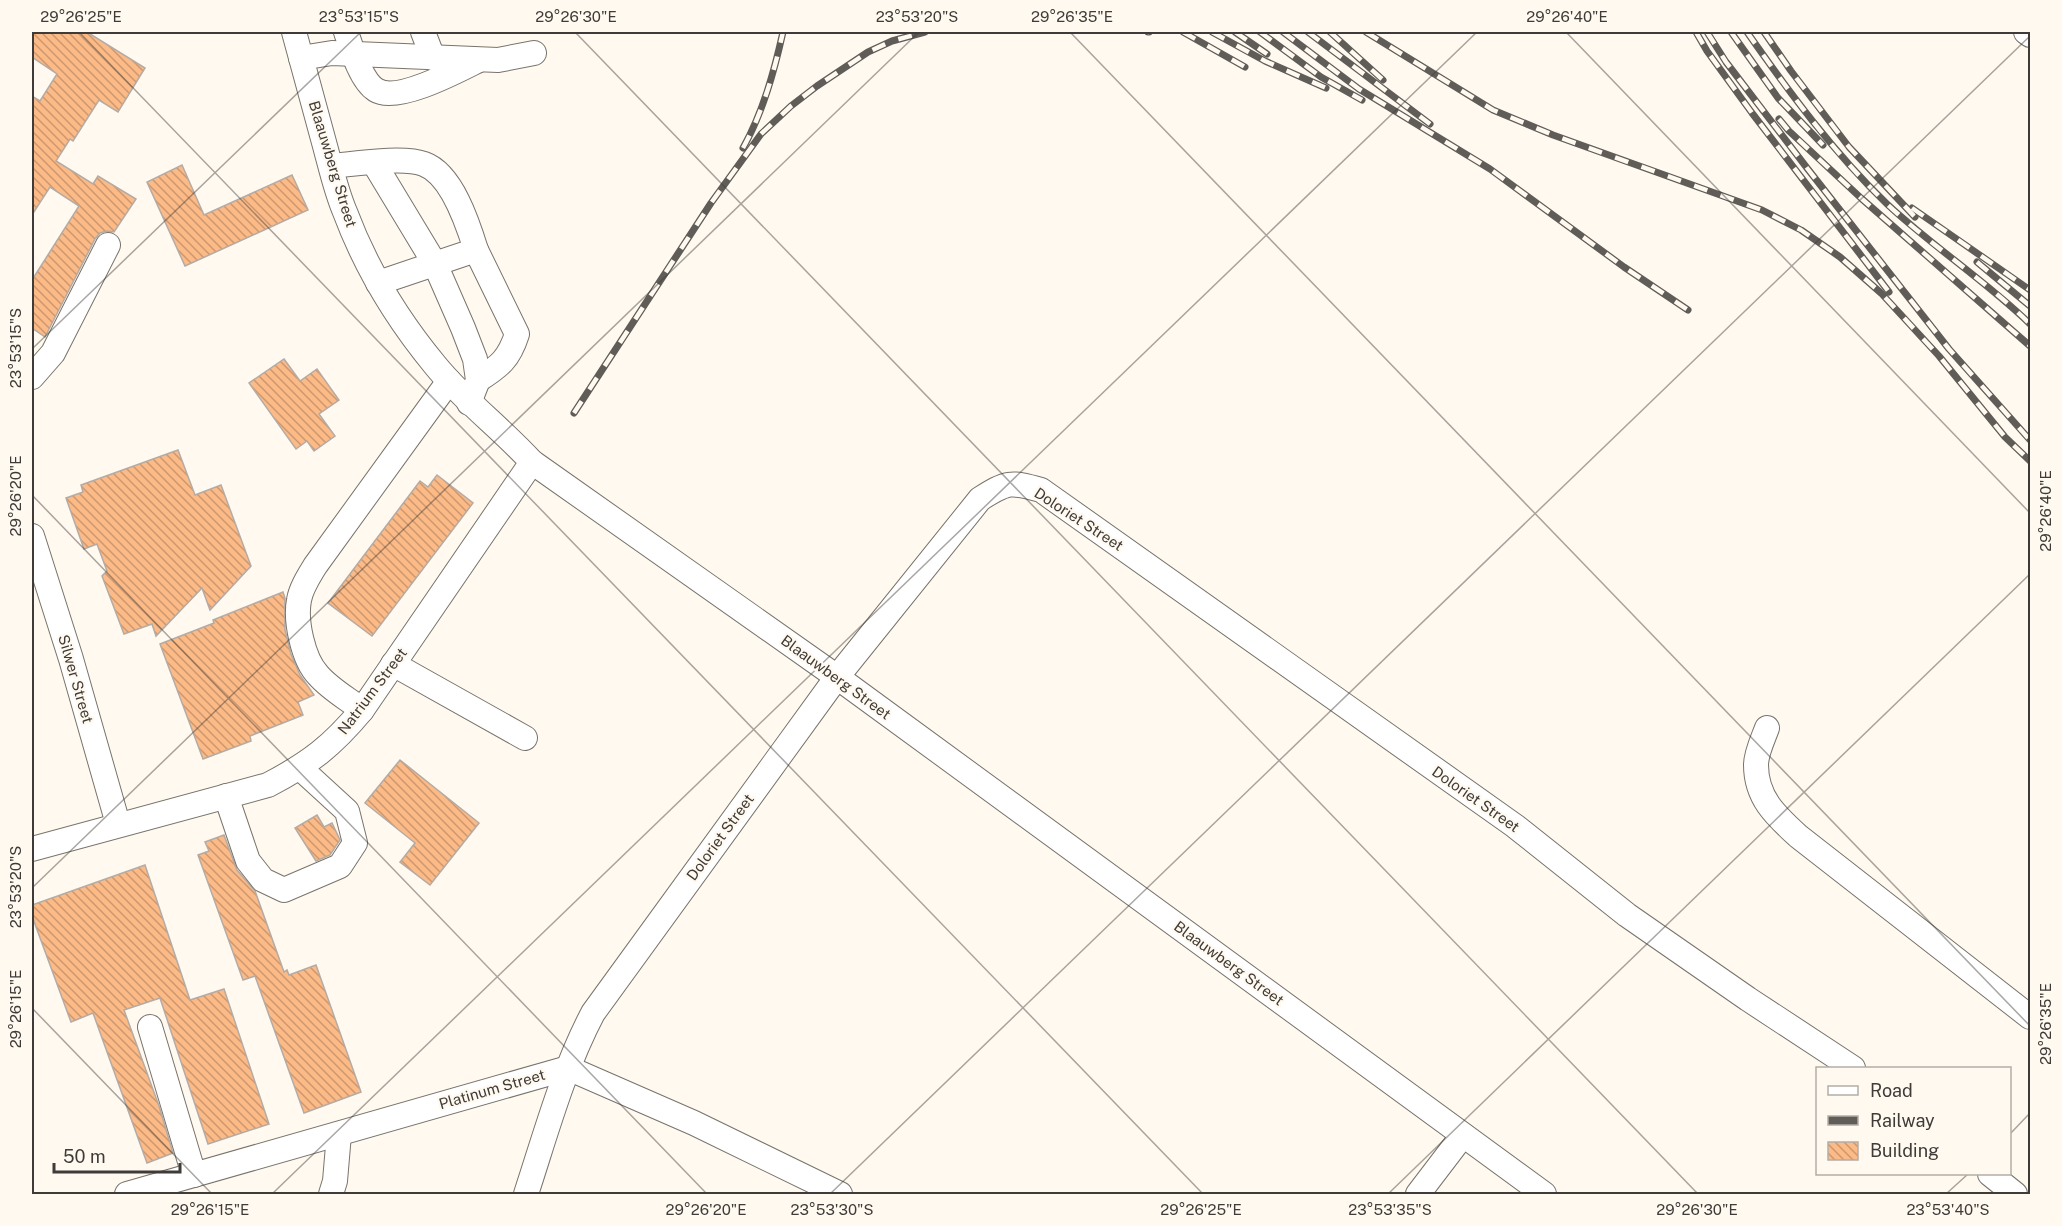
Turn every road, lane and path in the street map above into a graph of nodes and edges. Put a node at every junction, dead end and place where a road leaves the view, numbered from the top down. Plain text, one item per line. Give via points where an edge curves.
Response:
1 (294, 32) edge
2 (423, 32) edge
3 (2026, 32) edge
4 (2031, 35) edge
5 (350, 43) edge
6 (534, 53) dead end
7 (301, 58) junction
8 (433, 58) junction
9 (478, 61) junction
10 (374, 163) junction
11 (331, 166) junction
12 (108, 245) dead end
13 (476, 250) junction
14 (435, 264) junction
15 (378, 284) junction
16 (32, 377) edge
17 (478, 380) junction
18 (449, 381) junction
19 (469, 403) junction
20 (532, 462) junction
21 (32, 536) edge
22 (393, 664) junction
23 (837, 677) junction
24 (362, 710) junction
25 (1767, 728) dead end
26 (525, 738) dead end
27 (300, 768) junction
28 (226, 796) junction
29 (118, 824) junction
30 (32, 849) edge
31 (2031, 1017) edge
32 (150, 1027) dead end
33 (1851, 1067) edge
34 (568, 1068) junction
35 (339, 1134) junction
36 (1463, 1135) junction
37 (194, 1175) junction
38 (1992, 1175) edge
39 (825, 1191) edge
40 (127, 1194) edge
41 (331, 1194) edge
42 (526, 1194) edge
43 (1418, 1194) edge
44 (1544, 1194) edge
45 (2015, 1194) edge

1 - 7 street, Blaauwberg Street
2 - 8 street
3 - 4 street
5 - 7 street via 332,53
5 - 8 street
5 - 9 street via 367,80 375,90 388,93 416,88
6 - 9 street
7 - 11 street, Blaauwberg Street
8 - 9 street
10 - 11 street
10 - 13 street via 409,161 433,169 452,192
10 - 14 street
11 - 15 street, Blaauwberg Street via 344,211
12 - 16 street via 53,353
13 - 14 street
13 - 17 street via 517,334 501,365
14 - 15 street
14 - 17 street via 475,359
15 - 18 street, Blaauwberg Street
17 - 19 street
18 - 19 street, Blaauwberg Street
18 - 24 street via 315,566 299,599 302,640 312,668
19 - 20 street, Blaauwberg Street
20 - 22 street, Natrium Street
20 - 23 street, Blaauwberg Street
21 - 29 street, Silwer Street
22 - 24 street, Natrium Street
22 - 26 street
23 - 33 street, Doloriet Street via 980,499 1003,485 1019,484 1041,490 1515,826 1627,915
23 - 34 street, Doloriet Street via 593,1013
23 - 36 street, Blaauwberg Street
24 - 27 street, Natrium Street via 340,736
25 - 31 street via 1756,764 1760,789 1771,811
27 - 28 street, Natrium Street via 268,785
27 - 28 street via 347,811 355,843 340,866 284,890 263,880 248,861
28 - 29 street, Natrium Street
29 - 30 street, Natrium Street
32 - 37 street
34 - 35 street, Platinum Street
34 - 39 street via 693,1123
34 - 42 street, Doloriet Street
35 - 37 street, Platinum Street
35 - 41 street
36 - 43 street
36 - 44 street, Blaauwberg Street
37 - 40 street, Platinum Street
38 - 45 street

